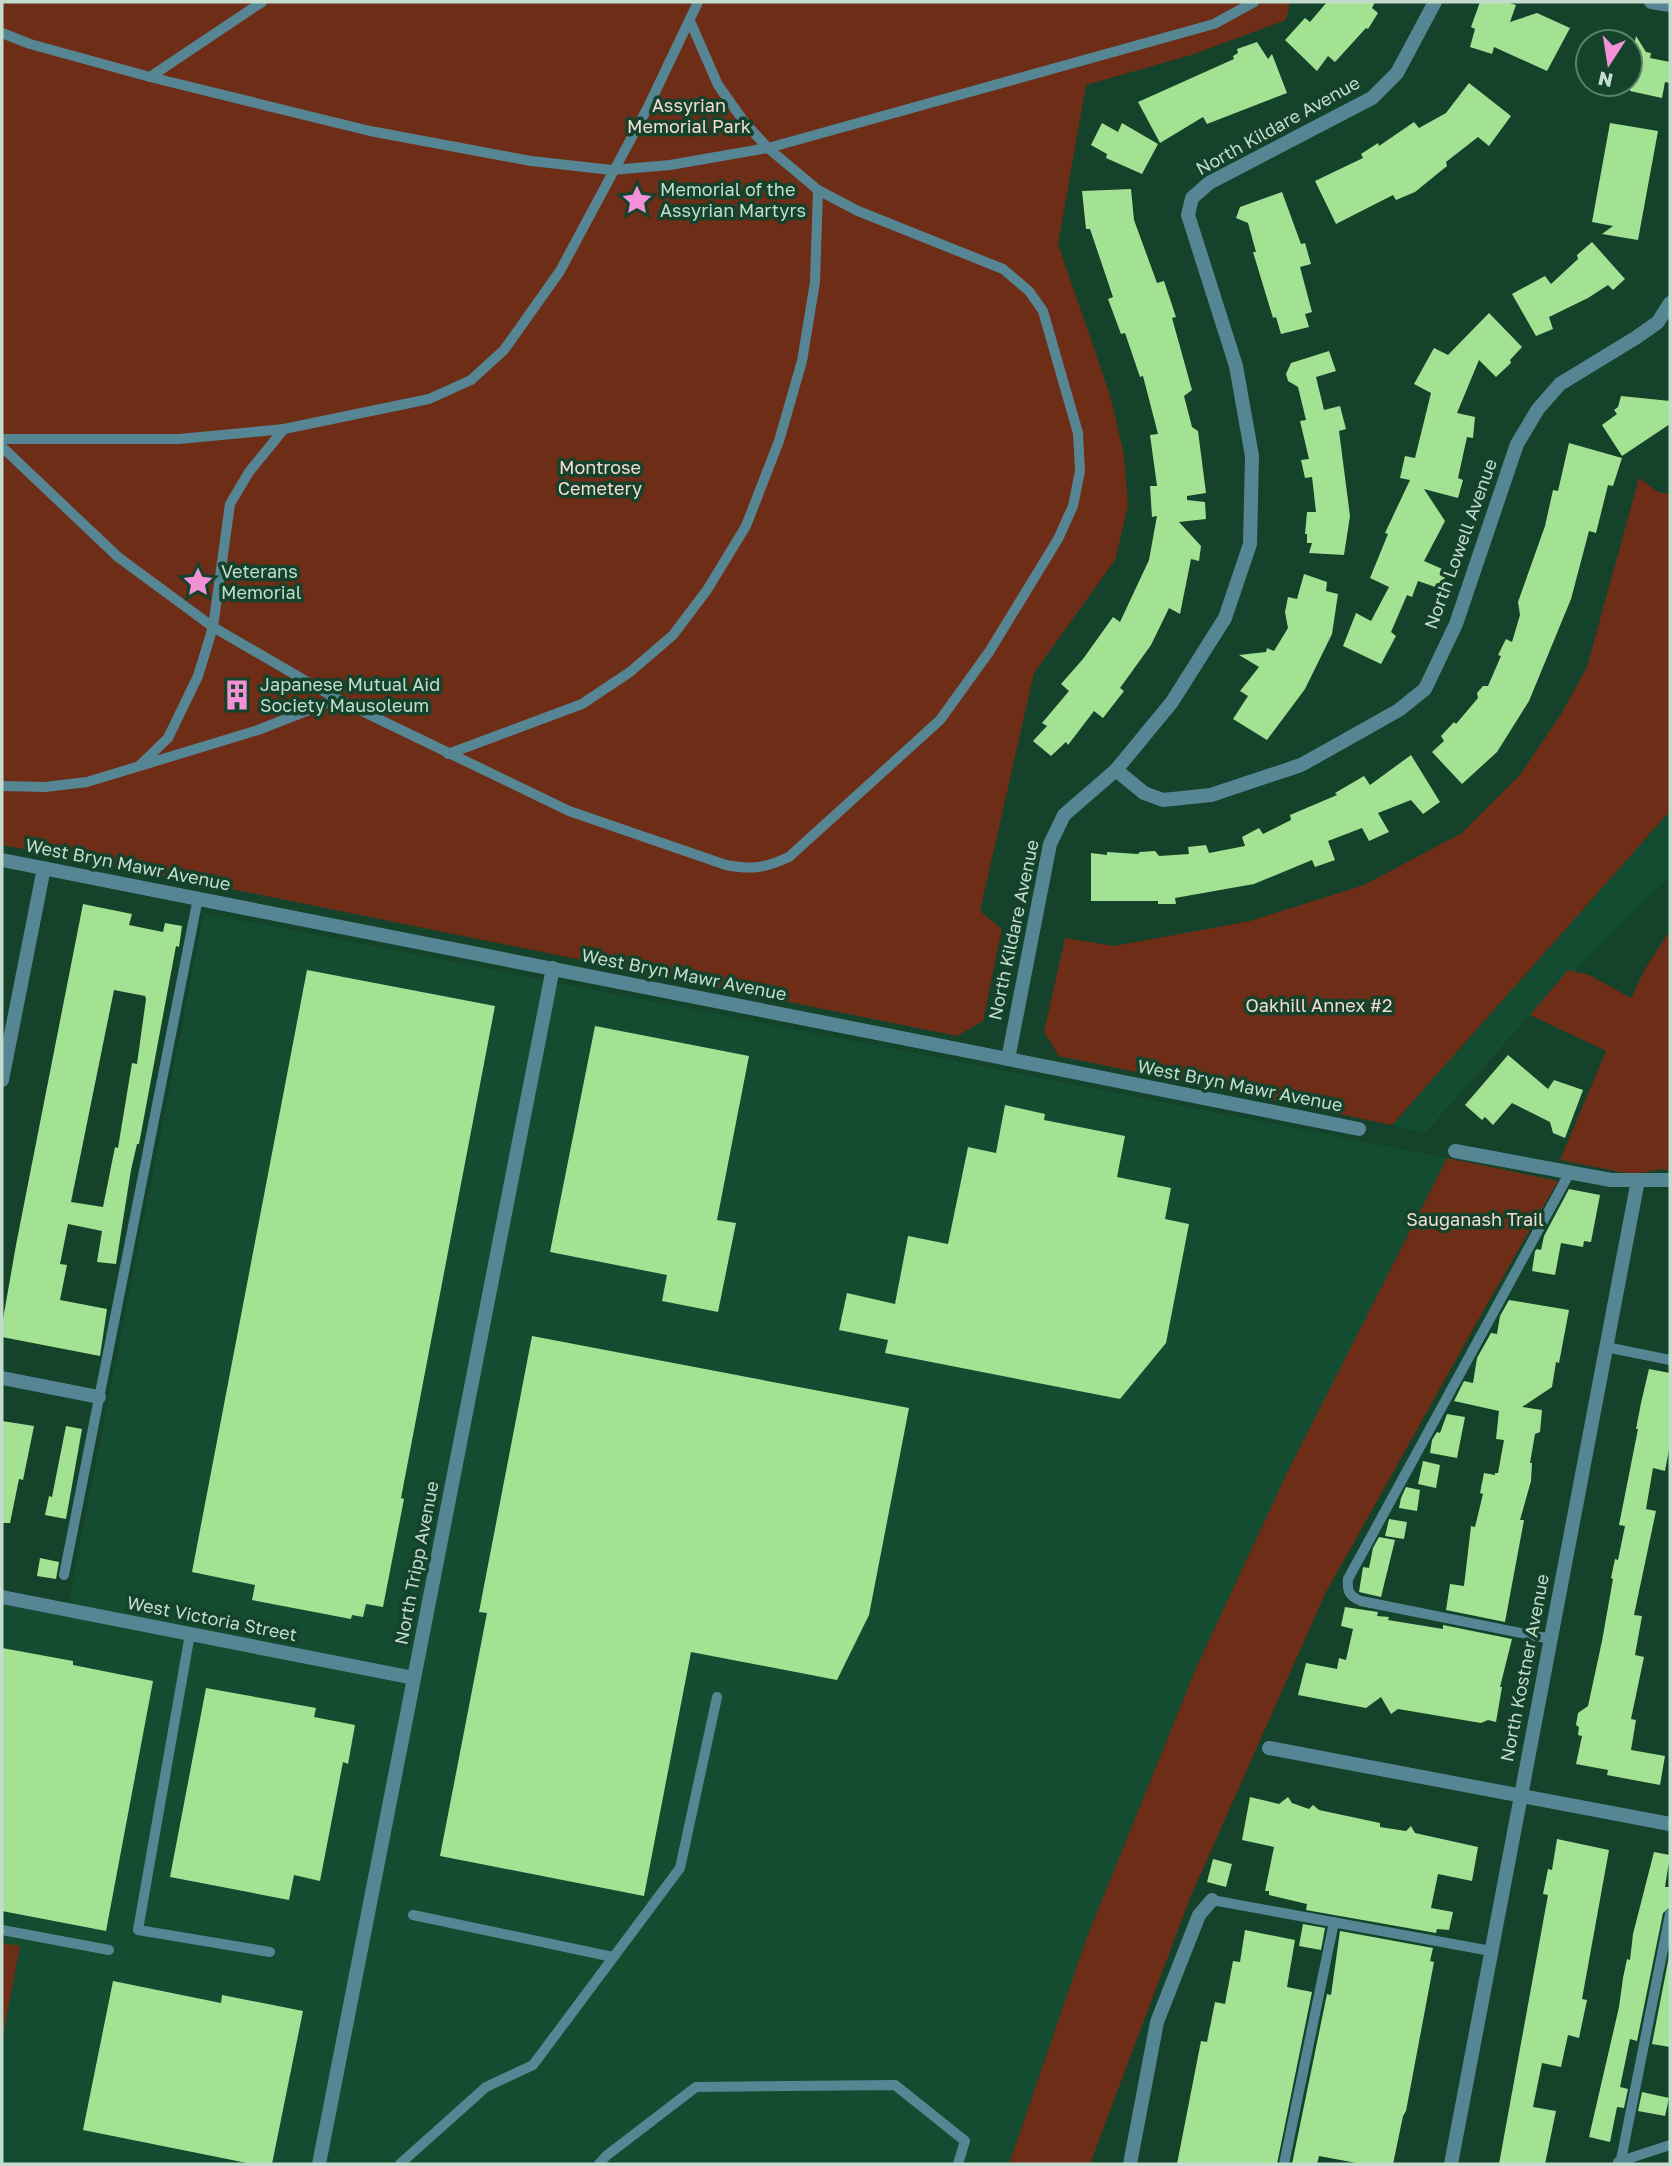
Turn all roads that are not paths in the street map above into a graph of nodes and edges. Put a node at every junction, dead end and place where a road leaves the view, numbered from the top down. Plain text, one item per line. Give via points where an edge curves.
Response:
1 (262, 2) edge
2 (698, 2) edge
3 (1254, 2) edge
4 (1435, 2) edge
5 (1651, 2) edge
6 (1670, 5) edge
7 (690, 21) junction
8 (2, 33) edge
9 (150, 77) junction
10 (768, 148) junction
11 (612, 170) junction
12 (818, 190) junction
13 (1670, 303) edge
14 (284, 429) junction
15 (2, 439) edge
16 (2, 447) edge
17 (213, 627) junction
18 (337, 699) junction
19 (448, 754) junction
20 (140, 765) junction
21 (1116, 770) junction
22 (2, 786) edge
23 (2, 860) edge
24 (44, 868) junction
25 (198, 898) junction
26 (553, 968) junction
27 (1008, 1059) junction
28 (2, 1080) edge
29 (1359, 1129) dead end
30 (1455, 1151) dead end
31 (1570, 1172) junction
32 (1638, 1180) junction
33 (1670, 1180) edge
34 (1606, 1347) junction
35 (1670, 1360) edge
36 (2, 1378) edge
37 (99, 1397) junction
38 (64, 1575) dead end
39 (2, 1597) edge
40 (190, 1634) junction
41 (1551, 1639) junction
42 (414, 1678) junction
43 (717, 1697) dead end
44 (1269, 1748) dead end
45 (1521, 1796) junction
46 (1670, 1824) edge
47 (1212, 1900) joint
48 (1670, 1914) edge
49 (413, 1915) dead end
50 (1334, 1922) junction
51 (2, 1930) edge
52 (109, 1950) dead end
53 (1491, 1951) junction
54 (270, 1952) dead end
55 (613, 1957) junction
56 (1670, 2145) edge
57 (1618, 2162) edge
58 (319, 2164) edge
59 (400, 2164) edge
60 (599, 2164) edge
61 (958, 2164) edge
62 (1130, 2164) edge
63 (1284, 2164) edge
64 (1451, 2164) edge

1 - 9 lane
2 - 7 lane
3 - 10 lane via 1214,24
4 - 21 street, North Kildare Avenue via 1397,73 1372,98 1209,183 1192,198 1188,215 1236,366 1252,456 1250,544 1225,618 1172,702
5 - 6 street
7 - 10 lane via 718,85
7 - 11 lane
8 - 9 lane
9 - 11 lane via 370,131
10 - 11 lane
10 - 12 lane
11 - 14 lane via 559,271 504,350 471,380 429,400
12 - 19 lane via 815,282 802,360 779,441 746,526 708,590 673,635 630,672 582,704
12 - 19 lane via 858,211 1003,269 1029,291 1043,311 1078,433 1080,471 1073,506 1058,539 989,652 940,720 789,857 770,866 726,865 569,811
13 - 21 street, North Lowell Avenue via 1658,322 1560,384 1538,409 1517,444 1456,624 1424,689 1399,709 1301,765 1211,795 1163,800 1144,793
14 - 15 lane via 179,439
14 - 17 lane via 230,504
16 - 17 lane via 118,557
17 - 18 lane
17 - 20 lane via 198,676 168,738
18 - 19 lane
18 - 20 lane via 258,730
20 - 22 lane via 87,782 45,788
21 - 27 street, North Kildare Avenue via 1064,816 1049,844
23 - 24 street, West Bryn Mawr Avenue
24 - 25 street, West Bryn Mawr Avenue
24 - 28 street
25 - 26 street, West Bryn Mawr Avenue
25 - 37 lane
26 - 27 street, West Bryn Mawr Avenue
26 - 42 street, North Tripp Avenue
27 - 29 street, West Bryn Mawr Avenue
30 - 31 street
31 - 32 street
31 - 41 lane via 1348,1579 1347,1589 1361,1601
32 - 33 street
32 - 34 street, North Kostner Avenue
34 - 35 lane
34 - 41 street, North Kostner Avenue
36 - 37 street
37 - 38 lane
39 - 40 street, West Victoria Street
40 - 42 street, West Victoria Street
40 - 54 lane via 138,1930
41 - 45 street, North Kostner Avenue
42 - 58 street, North Tripp Avenue
43 - 55 lane via 680,1868
44 - 45 street
45 - 46 street
45 - 53 street, North Kostner Avenue
47 - 50 lane
47 - 62 street via 1199,1915 1157,2022
48 - 57 lane
49 - 55 lane
50 - 53 lane
50 - 63 lane
51 - 52 lane
53 - 64 street, North Kostner Avenue
55 - 59 lane via 533,2065 486,2087
56 - 57 lane
60 - 61 lane via 696,2087 895,2085 965,2141

